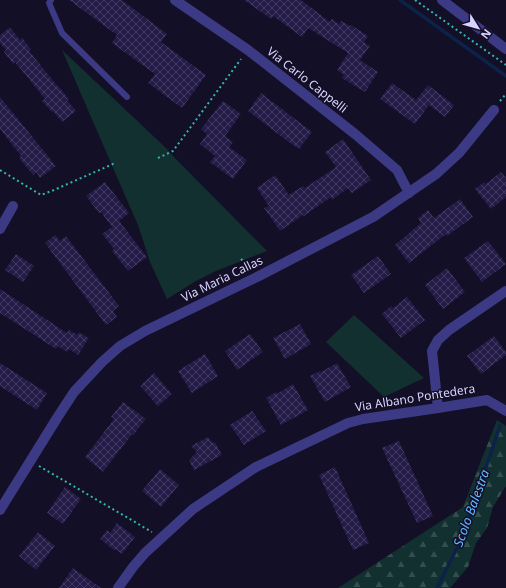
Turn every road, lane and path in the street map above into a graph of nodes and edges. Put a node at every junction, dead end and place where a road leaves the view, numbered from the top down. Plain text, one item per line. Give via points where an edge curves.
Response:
1 (51, 0) edge
2 (175, 0) edge
3 (415, 0) edge
4 (442, 0) edge
5 (506, 49) edge
6 (248, 50) junction
7 (506, 65) edge
8 (506, 94) edge
9 (127, 97) dead end
10 (496, 107) joint
11 (158, 158) dead end
12 (116, 166) dead end
13 (0, 170) edge
14 (409, 193) junction
15 (13, 206) dead end
16 (0, 230) edge
17 (506, 291) edge
18 (438, 408) junction
19 (506, 411) edge
20 (30, 460) junction
21 (0, 510) edge
22 (154, 534) dead end
23 (118, 588) edge

1 - 9 lane via 49,3 62,33
2 - 6 street, Via Carlo Cappelli
3 - 7 path
4 - 5 street
6 - 11 path via 173,151
6 - 14 street, Via Carlo Cappelli via 397,170
8 - 10 path
10 - 14 street, Via Maria Callas via 459,153 436,174
12 - 13 path via 113,164 41,195
14 - 20 street, Via Maria Callas via 367,221 145,331 120,346 74,392
15 - 16 street
17 - 18 street via 438,340 432,351
18 - 19 street, Via Albano Pontedera via 488,400
18 - 23 street, Via Albano Pontedera via 348,423 256,467 193,509 145,553
20 - 21 street, Via Maria Callas
20 - 22 path

